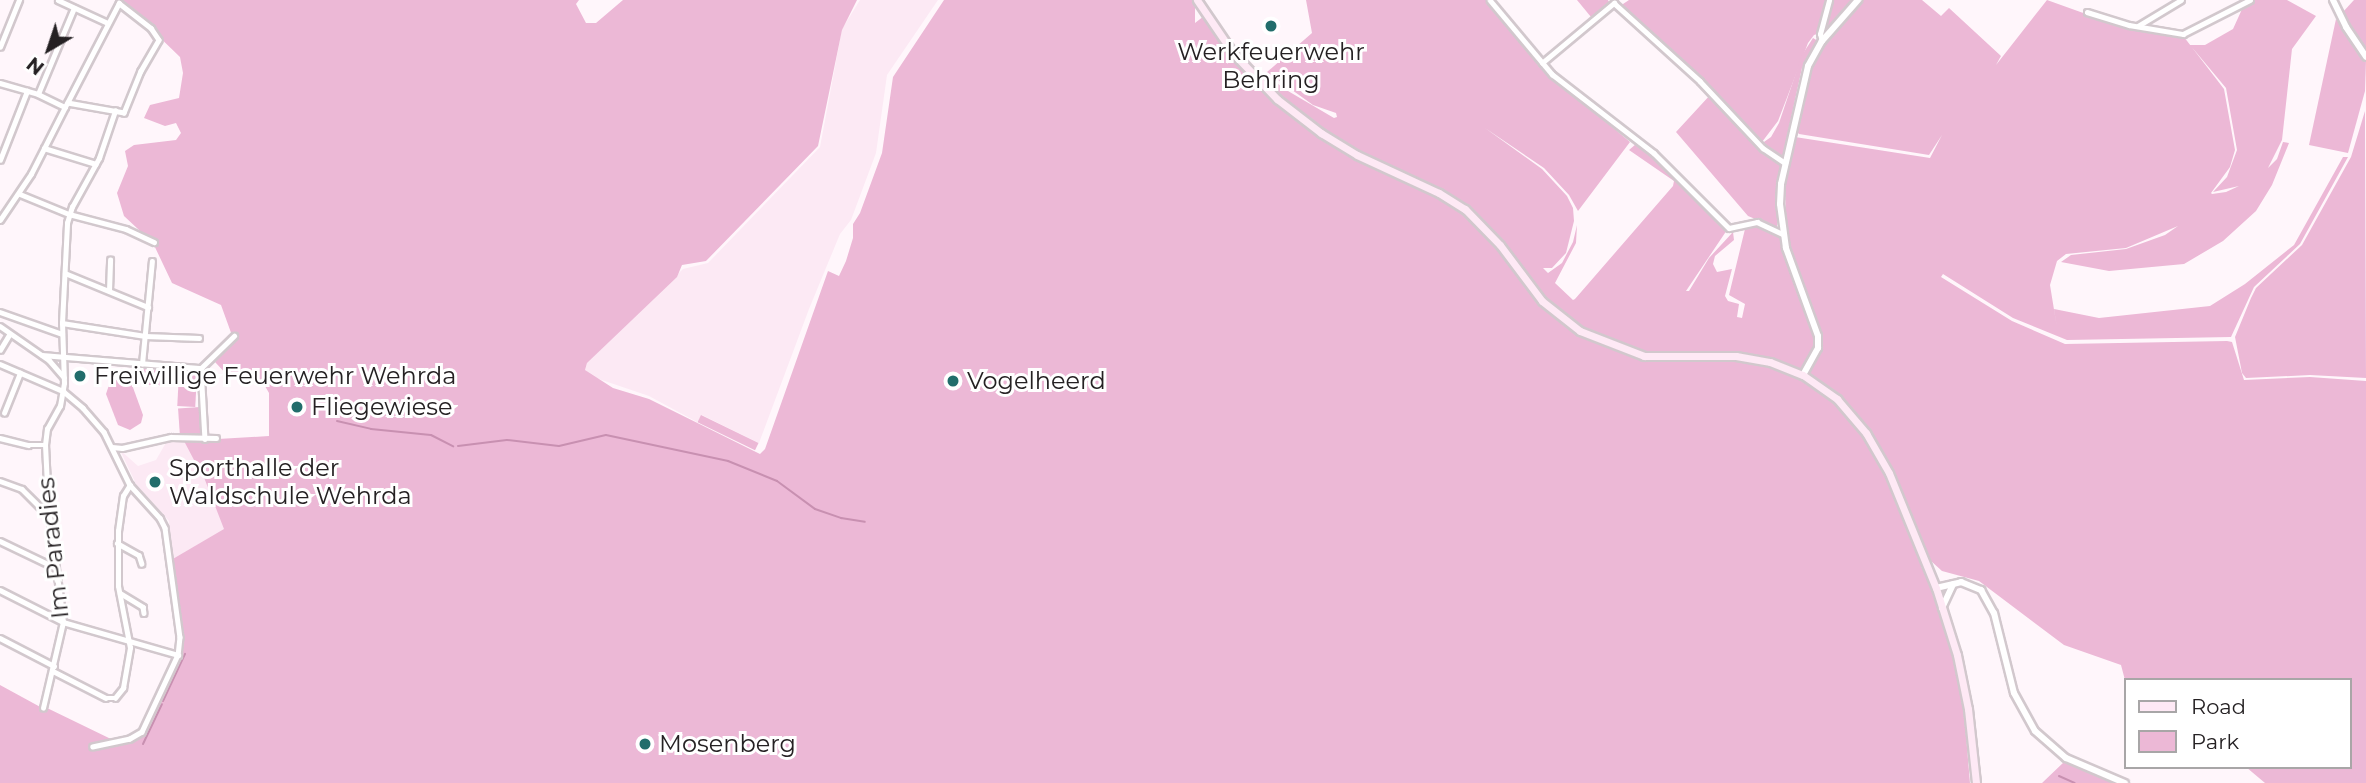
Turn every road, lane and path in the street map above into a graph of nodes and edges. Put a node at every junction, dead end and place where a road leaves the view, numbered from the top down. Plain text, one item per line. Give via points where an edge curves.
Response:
1 (19, 0) edge
2 (58, 0) edge
3 (1197, 0) edge
4 (1490, 0) edge
5 (1829, 0) edge
6 (1858, 0) edge
7 (2181, 0) edge
8 (2250, 0) edge
9 (2333, 0) edge
10 (74, 8) junction
11 (2087, 12) dead end
12 (108, 23) junction
13 (2138, 26) junction
14 (2, 36) edge
15 (1822, 41) junction
16 (0, 47) edge
17 (2366, 57) edge
18 (1542, 64) junction
19 (0, 83) edge
20 (27, 91) junction
21 (38, 94) junction
22 (66, 105) junction
23 (115, 111) junction
24 (44, 148) junction
25 (0, 160) edge
26 (1785, 163) junction
27 (96, 164) junction
28 (20, 194) junction
29 (69, 214) junction
30 (0, 220) edge
31 (1783, 234) junction
32 (153, 242) dead end
33 (110, 260) dead end
34 (152, 261) dead end
35 (64, 273) junction
36 (109, 291) junction
37 (148, 307) junction
38 (0, 312) edge
39 (62, 323) junction
40 (0, 326) edge
41 (62, 334) junction
42 (9, 335) junction
43 (145, 336) junction
44 (234, 336) dead end
45 (199, 338) dead end
46 (0, 350) edge
47 (42, 355) junction
48 (62, 356) junction
49 (0, 364) edge
50 (142, 365) junction
51 (201, 368) junction
52 (20, 373) junction
53 (1803, 375) junction
54 (64, 378) junction
55 (63, 391) junction
56 (4, 413) dead end
57 (0, 438) edge
58 (216, 438) dead end
59 (205, 439) junction
60 (45, 444) junction
61 (112, 447) junction
62 (0, 481) edge
63 (130, 485) junction
64 (48, 506) junction
65 (0, 541) edge
66 (117, 543) junction
67 (142, 564) dead end
68 (56, 568) junction
69 (1955, 583) junction
70 (1936, 588) junction
71 (0, 590) edge
72 (119, 593) junction
73 (1942, 608) junction
74 (144, 613) dead end
75 (63, 622) junction
76 (0, 638) edge
77 (128, 640) junction
78 (178, 655) junction
79 (53, 668) junction
80 (43, 708) dead end
81 (93, 747) dead end
82 (1976, 783) edge
83 (2125, 783) edge

1 - 14 street
2 - 10 street
3 - 53 main road via 1233,53 1277,99 1348,149 1465,209 1500,244 1542,301 1580,331 1644,356 1736,356 1770,362
4 - 18 street
5 - 15 street
6 - 15 street
7 - 13 street
8 - 13 street via 2183,34
9 - 17 street
10 - 12 street
10 - 21 street
11 - 13 street
12 - 22 street
12 - 23 street via 119,4 151,28 159,40 124,113
14 - 16 street
15 - 26 street via 1804,75
18 - 26 street via 1614,3 1705,86 1763,148
18 - 31 street via 1673,170 1729,228 1757,222
19 - 20 street
20 - 21 street
20 - 25 street
21 - 22 street
22 - 23 street
22 - 24 street
23 - 27 street
24 - 27 street
24 - 28 street
26 - 31 street via 1780,204
27 - 29 street
28 - 29 street
28 - 30 street
29 - 32 street via 126,229
29 - 35 street, Im Paradies
31 - 53 street via 1818,336 1818,348
33 - 36 street
34 - 37 street
35 - 36 street
35 - 39 street, Im Paradies
36 - 37 street
37 - 43 street
38 - 41 street
39 - 41 street, Im Paradies
39 - 43 street
40 - 42 street
41 - 48 street, Im Paradies
42 - 46 street
42 - 47 street
43 - 45 street
43 - 50 street
44 - 51 street
47 - 48 street
47 - 54 street
48 - 50 street
48 - 54 street, Im Paradies
49 - 52 street
50 - 51 street
51 - 59 street
52 - 55 street
52 - 56 street
53 - 70 main road via 1837,399 1866,433 1902,499
54 - 55 street, Im Paradies
55 - 60 street, Im Paradies
55 - 61 street via 97,424
57 - 60 street
58 - 59 street
59 - 61 street via 172,437
60 - 64 street, Im Paradies
61 - 63 street
62 - 64 street via 22,489 41,508
63 - 66 street via 121,502
63 - 78 street via 165,528 180,637
64 - 68 street, Im Paradies
65 - 68 street
66 - 67 street via 139,555
66 - 72 street
68 - 75 street, Im Paradies
69 - 70 street
69 - 73 street
69 - 83 street via 1976,587 1988,599 2014,693 2035,731 2066,758
70 - 73 main road
71 - 75 street
72 - 74 street via 144,607
72 - 77 street
73 - 82 main road via 1968,709
75 - 77 street
75 - 79 street, Im Paradies
76 - 79 street
77 - 78 street
77 - 79 street via 129,664 118,696 106,698
78 - 81 street via 142,732
79 - 80 street, Im Paradies

